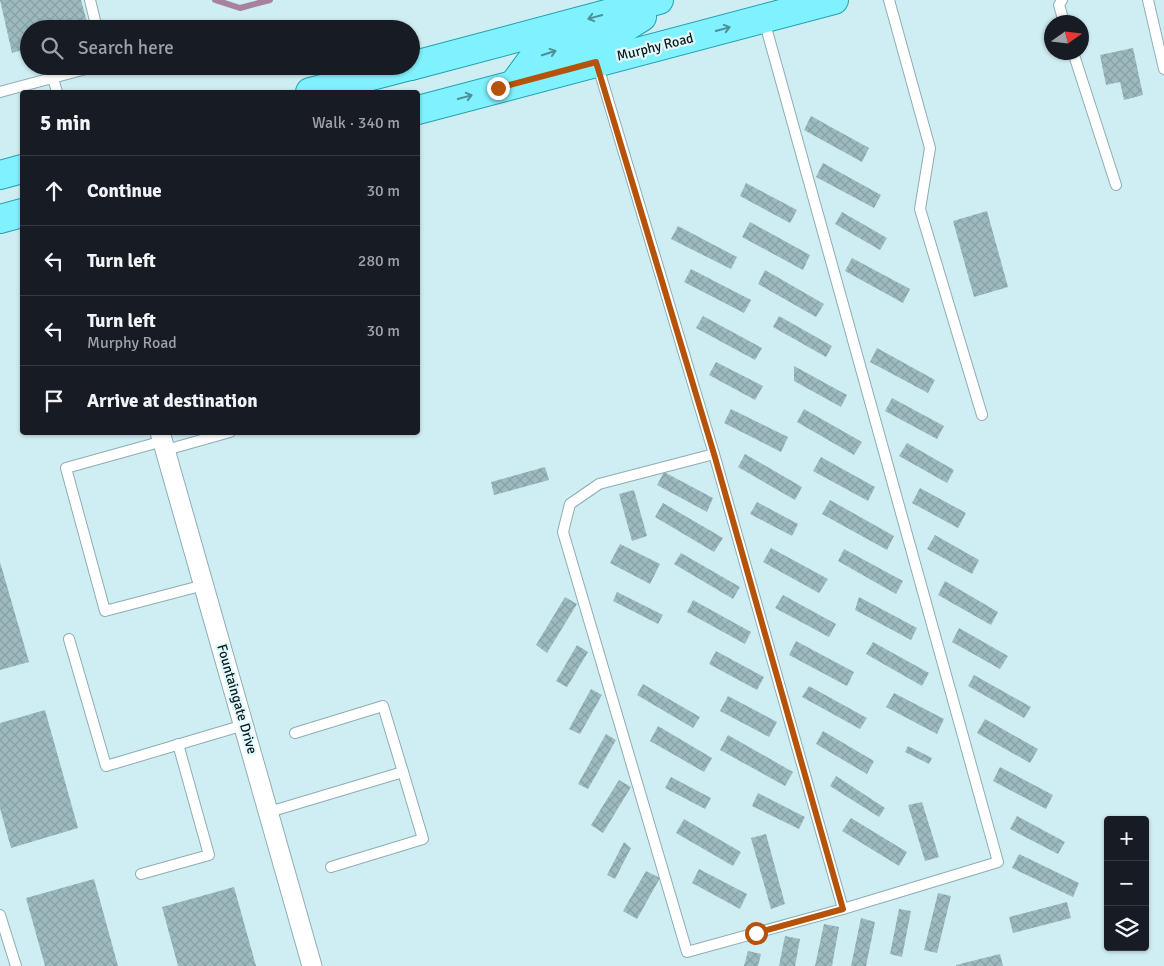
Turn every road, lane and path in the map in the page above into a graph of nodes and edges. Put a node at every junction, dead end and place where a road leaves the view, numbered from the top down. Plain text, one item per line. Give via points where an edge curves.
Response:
1 (90, 0) edge
2 (656, 0) edge
3 (834, 0) edge
4 (889, 0) edge
5 (1062, 0) edge
6 (1148, 0) edge
7 (768, 9) edge
8 (1062, 15) edge
9 (95, 20) edge
10 (1077, 60) edge
11 (596, 62) junction
12 (420, 63) edge
13 (1164, 69) edge
14 (64, 75) edge
15 (375, 75) edge
16 (53, 78) junction
17 (514, 84) junction
18 (56, 90) edge
19 (318, 90) edge
20 (0, 92) edge
21 (420, 109) edge
22 (20, 170) edge
23 (0, 175) edge
24 (1116, 184) dead end
25 (20, 214) edge
26 (0, 219) edge
27 (982, 415) dead end
28 (208, 435) edge
29 (163, 441) edge
30 (714, 454) junction
31 (204, 585) junction
32 (69, 639) dead end
33 (244, 725) junction
34 (295, 733) dead end
35 (178, 744) junction
36 (403, 772) junction
37 (269, 812) junction
38 (331, 867) dead end
39 (141, 874) dead end
40 (843, 909) junction
41 (0, 915) edge
42 (16, 966) edge
43 (312, 966) edge

1 - 9 lane
2 -> 12 main road
17 -> 2 main road via 533,58 623,28 643,17
3 - 7 main road, Murphy Road
4 - 27 lane via 930,148 920,208
5 - 8 lane via 1059,6
6 - 13 lane
11 -> 7 main road, Murphy Road
7 - 40 lane via 998,862
10 - 24 lane
11 - 17 main road, Murphy Road
11 - 30 lane
14 - 16 lane
15 - 19 main road
16 - 18 lane
16 - 20 lane
21 -> 17 main road, Murphy Road
22 - 23 main road
25 - 26 main road
28 - 29 lane
29 - 31 street, Fountaingate Drive
29 - 31 lane via 66,468 105,611
30 - 40 lane
30 - 40 lane via 599,484 570,504 563,532 687,952
31 - 33 street, Fountaingate Drive
32 - 35 lane via 106,766
33 - 35 lane
33 - 37 street, Fountaingate Drive
34 - 36 lane via 383,706
35 - 39 lane via 209,854
36 - 37 lane
36 - 38 lane via 423,840
37 - 43 street, Fountaingate Drive
41 - 42 lane

